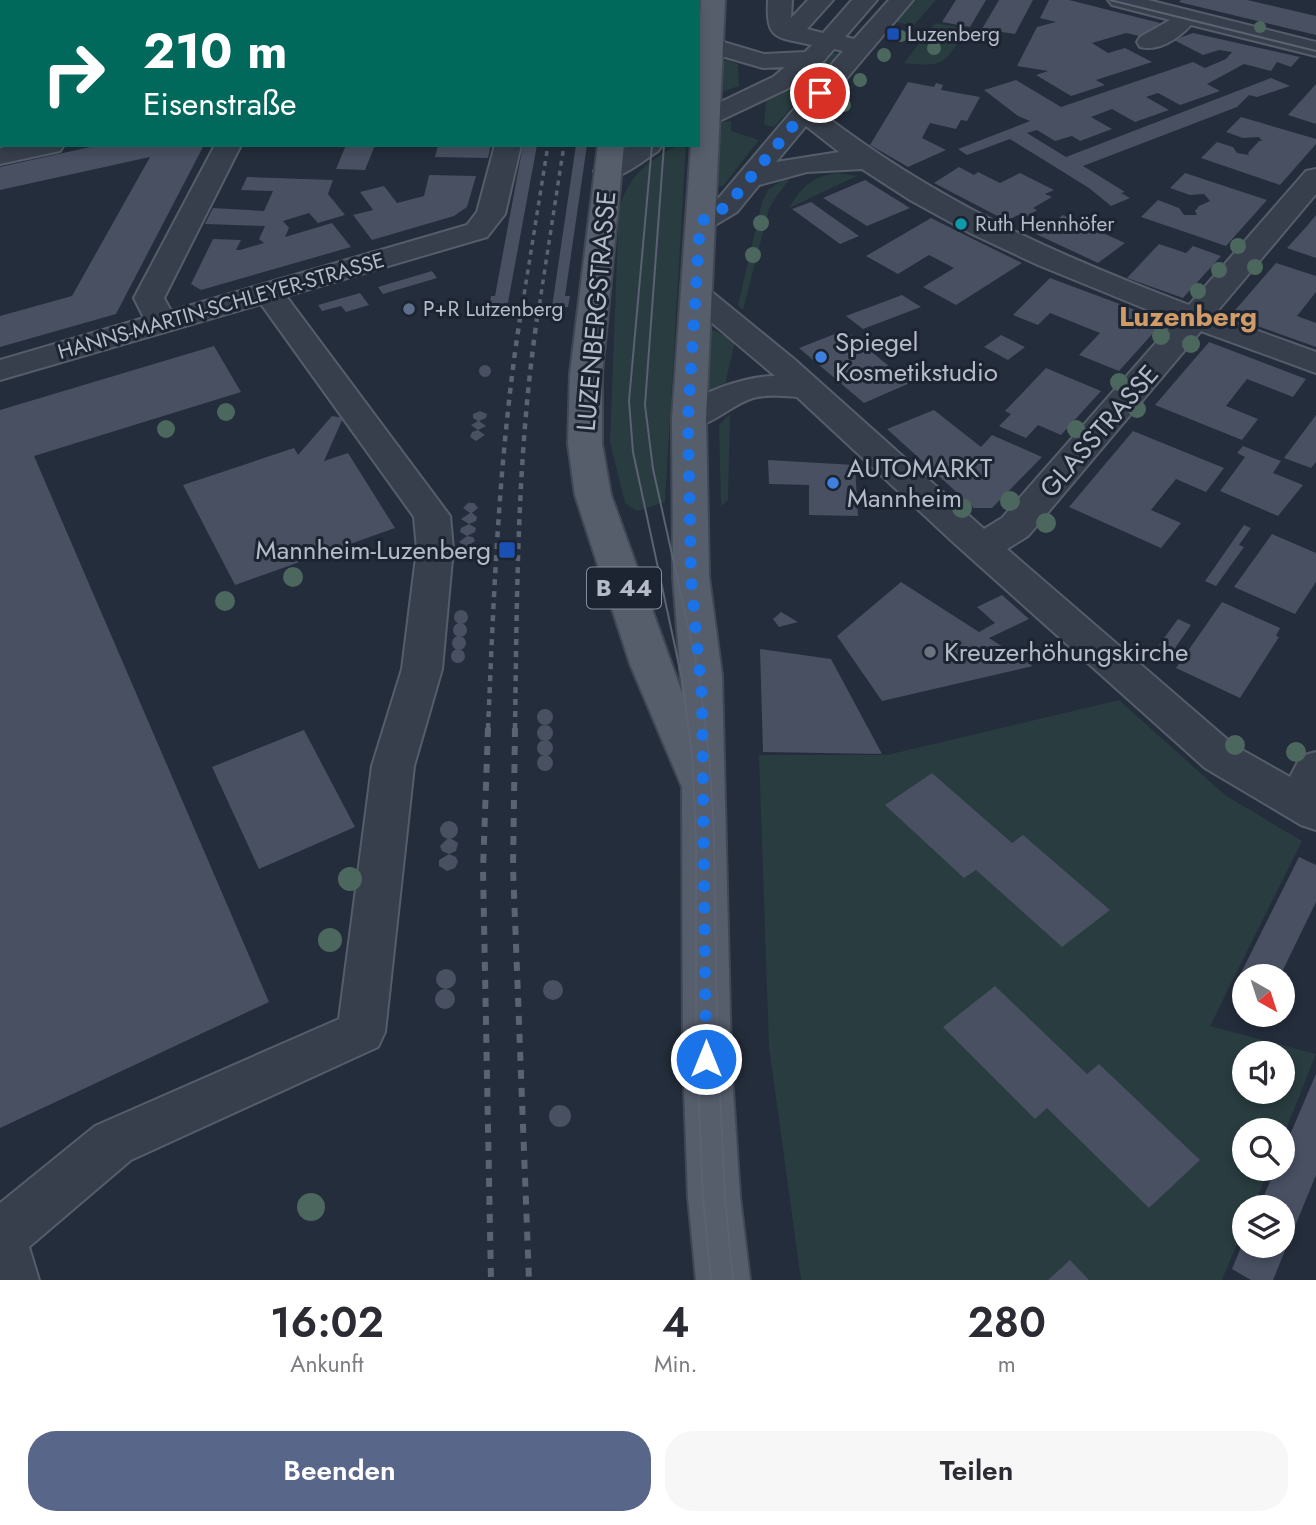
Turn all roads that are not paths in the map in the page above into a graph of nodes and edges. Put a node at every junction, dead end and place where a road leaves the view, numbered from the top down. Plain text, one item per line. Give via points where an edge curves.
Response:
1 (713, 0) edge
2 (780, 0) edge
3 (821, 0) edge
4 (865, 0) edge
5 (901, 0) edge
6 (1119, 0) edge
7 (1186, 17) junction
8 (790, 33) junction
9 (1149, 42) dead end
10 (710, 45) junction
11 (859, 47) junction
12 (1316, 48) edge
13 (820, 51) junction
14 (804, 112) junction
15 (702, 121) edge
16 (42, 147) edge
17 (227, 147) edge
18 (508, 147) edge
19 (643, 147) edge
20 (0, 156) edge
21 (610, 158) edge
22 (867, 161) junction
23 (1316, 177) edge
24 (748, 179) junction
25 (700, 222) junction
26 (268, 292) junction
27 (696, 295) junction
28 (1196, 318) junction
29 (162, 323) junction
30 (1316, 363) edge
31 (0, 370) edge
32 (804, 387) junction
33 (688, 419) junction
34 (982, 547) junction
35 (705, 793) junction
36 (1310, 794) edge
37 (0, 1237) edge
38 (12, 1280) edge
39 (723, 1280) edge

1 - 10 main road, LUZENBERGSTRASSE / B 44
2 - 8 street via 779,25
3 - 8 street
4 - 13 street
5 - 11 street
6 - 7 street
7 - 9 street
7 - 12 street
8 - 13 street
10 - 13 street via 763,61
10 - 15 main road, LUZENBERGSTRASSE / B 44
11 - 13 street
11 - 14 street
13 - 15 street via 782,82
14 - 22 street
14 - 24 street
15 - 25 main road, LUZENBERGSTRASSE / B 44
16 - 20 street
17 - 29 street via 149,299
18 - 26 street, HANNS-MARTIN-SCHLEYER-STRASSE via 491,214 477,230
19 - 21 street
21 - 35 main road, LUZENBERGSTRASSE / B 44 via 586,374 585,444 593,495 650,664
22 - 24 street via 800,163
22 - 28 street via 980,226 1100,281
23 - 28 street, GLASSTRASSE
24 - 25 street via 727,206
25 - 27 main road, LUZENBERGSTRASSE / B 44
26 - 29 street, HANNS-MARTIN-SCHLEYER-STRASSE
26 - 37 street via 432,516 435,549 422,669 393,766 361,1032 113,1143
27 - 32 street
27 - 33 main road, LUZENBERGSTRASSE / B 44
28 - 30 street
28 - 34 street, GLASSTRASSE via 1015,527
29 - 31 street, HANNS-MARTIN-SCHLEYER-STRASSE
32 - 33 street via 754,386
32 - 34 street
33 - 35 main road, LUZENBERGSTRASSE / B 44 via 691,578 702,675
34 - 36 street via 1220,757
35 - 39 main road, LUZENBERGSTRASSE / B 44 via 706,1059 713,1198
37 - 38 street

